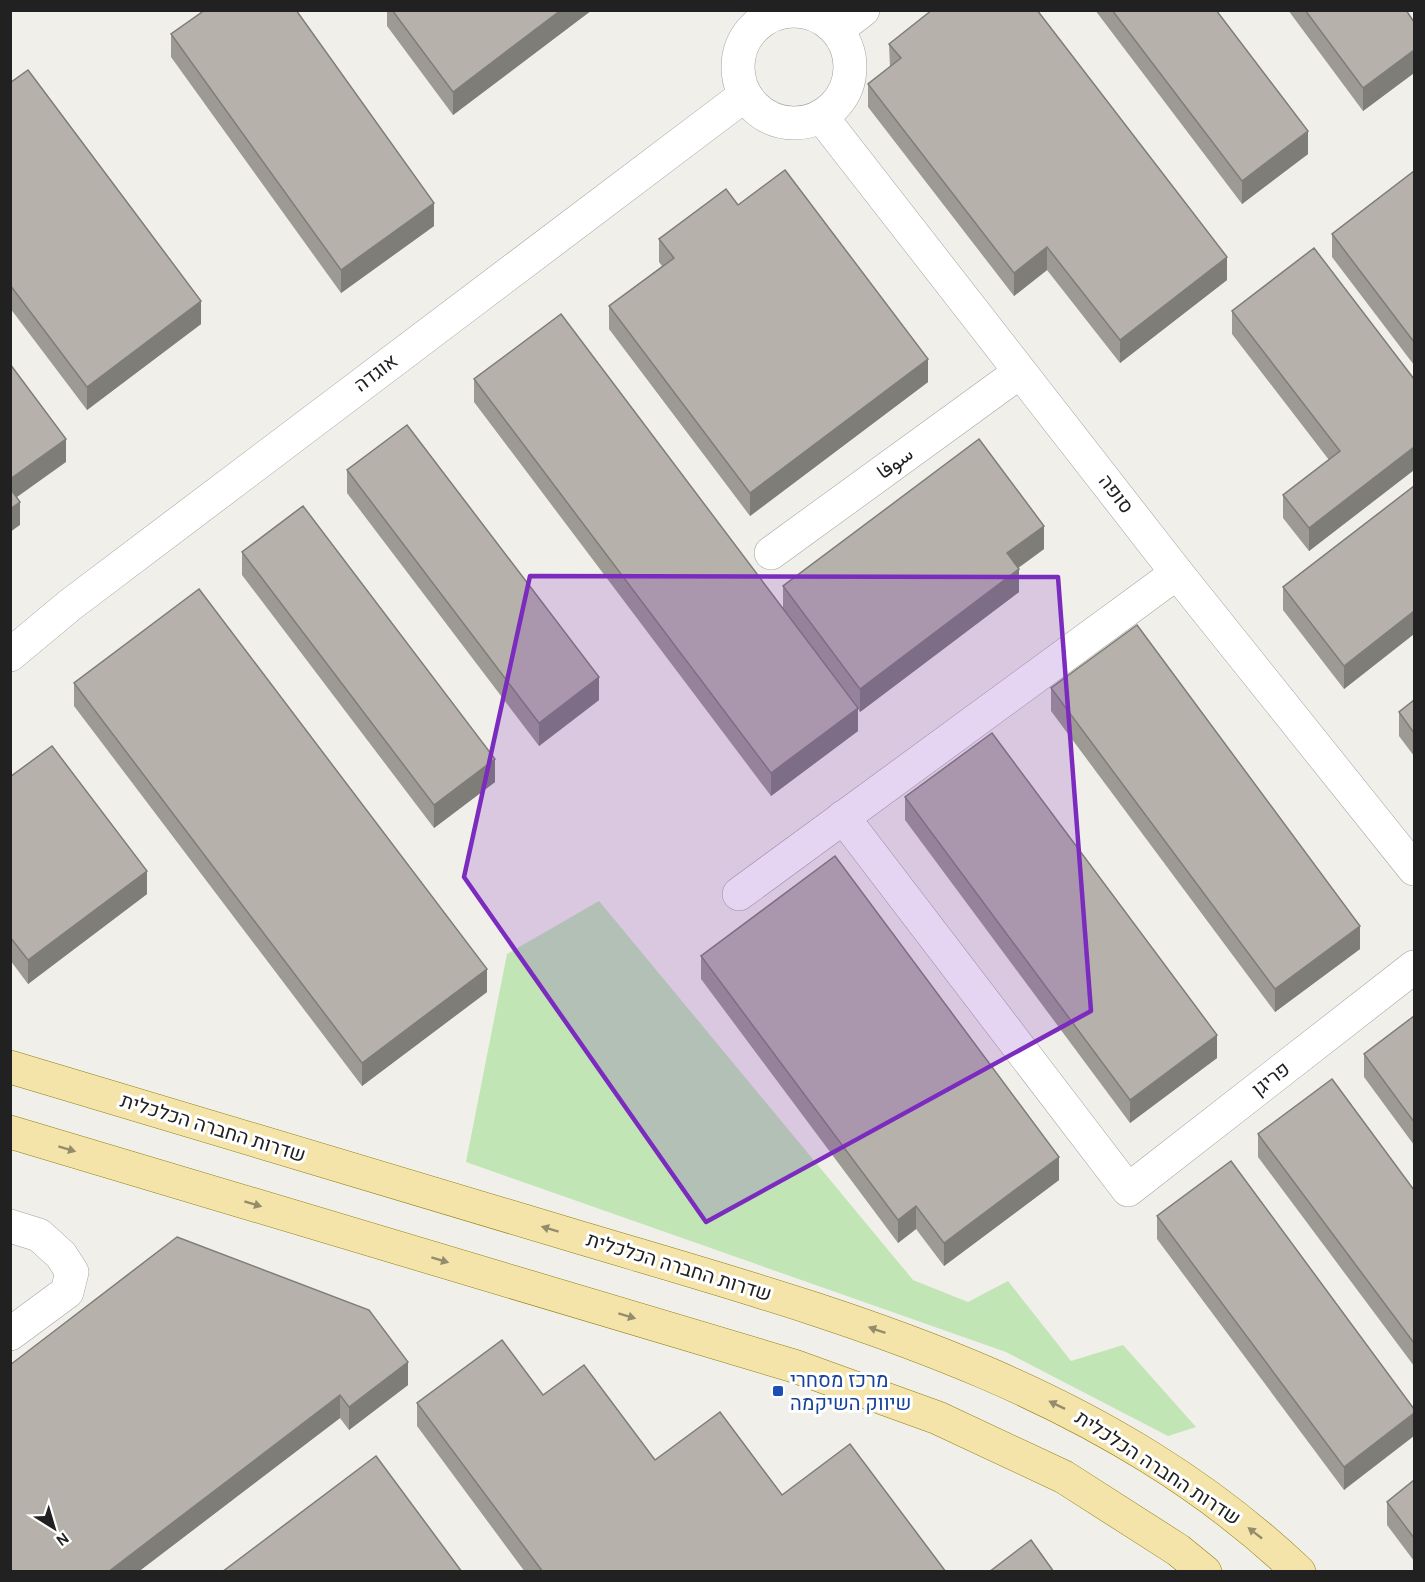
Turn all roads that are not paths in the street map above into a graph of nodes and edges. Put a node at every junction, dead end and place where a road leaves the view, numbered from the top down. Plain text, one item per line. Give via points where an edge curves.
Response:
1 (863, 10) edge
2 (763, 14) edge
3 (837, 30) junction
4 (745, 94) junction
5 (821, 116) junction
6 (1020, 372) junction
7 (771, 553) dead end
8 (1177, 573) junction
9 (10, 655) edge
10 (843, 817) junction
11 (1414, 869) edge
12 (739, 894) dead end
13 (1414, 967) edge
14 (10, 1067) edge
15 (10, 1132) edge
16 (10, 1226) edge
17 (10, 1334) edge
18 (1205, 1572) edge
19 (1299, 1572) edge

1 - 3 street
2 - 3 street via 803,11 822,18
2 - 4 street via 742,44 738,60
3 - 5 street via 848,52 849,76 844,92
4 - 5 street via 755,108 770,118 805,122
4 - 9 street, אוגדה via 70,605
5 - 6 street, סופה
6 - 7 street, سوفا
6 - 8 street, סופה
8 - 10 street
8 - 11 street, סופה
10 - 12 street
10 - 13 street, פריגן via 1128,1190
19 -> 14 main road, שדרות החברה הכלכלית via 1215,1500 1094,1423 962,1361 814,1308
15 -> 18 main road via 794,1366 928,1414 1064,1477 1178,1550
16 - 17 street via 39,1235 61,1255 72,1272 67,1292

